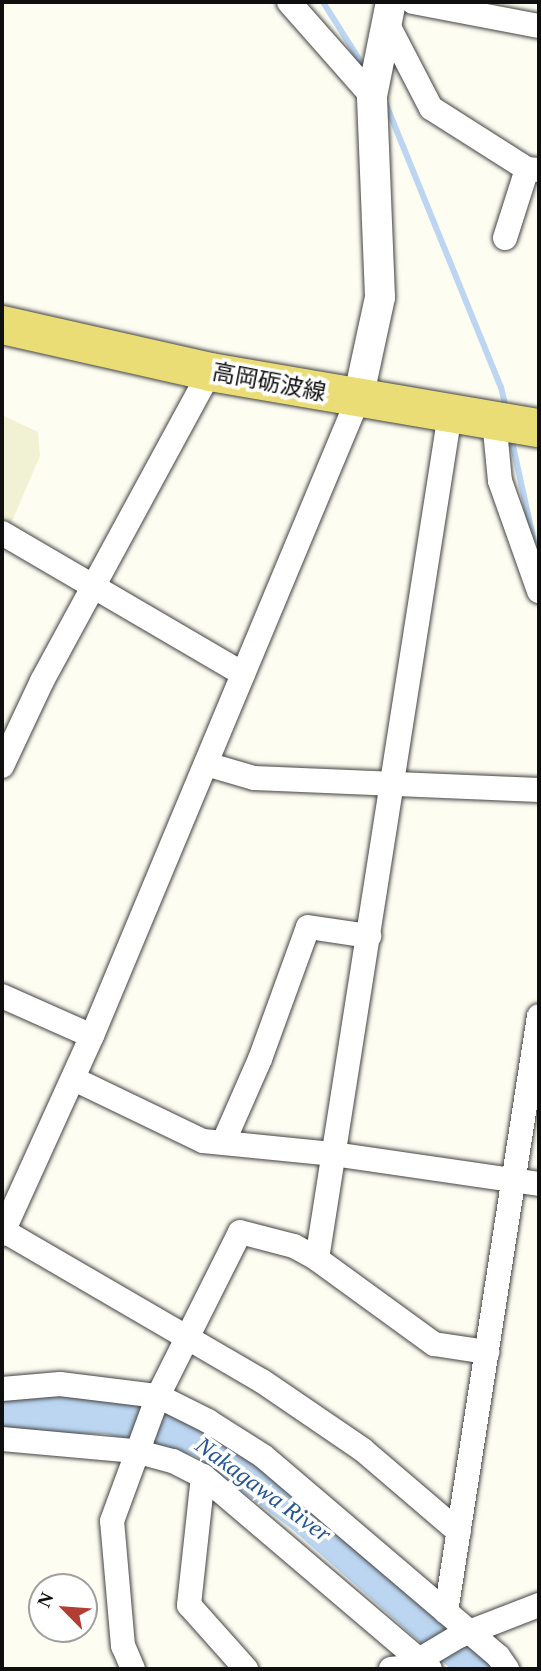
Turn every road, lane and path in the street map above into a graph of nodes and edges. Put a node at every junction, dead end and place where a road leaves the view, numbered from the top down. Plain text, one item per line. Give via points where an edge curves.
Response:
1 (289, 2) edge
2 (413, 2) edge
3 (389, 12) edge
4 (539, 26) edge
5 (372, 96) junction
6 (533, 170) edge
7 (505, 238) dead end
8 (2, 325) edge
9 (210, 372) junction
10 (358, 399) junction
11 (450, 414) junction
12 (494, 420) junction
13 (539, 428) edge
14 (2, 533) edge
15 (93, 590) junction
16 (539, 591) edge
17 (243, 674) junction
18 (3, 762) edge
19 (206, 764) junction
20 (394, 783) junction
21 (539, 790) edge
22 (369, 936) junction
23 (2, 996) edge
24 (539, 1016) edge
25 (92, 1036) junction
26 (74, 1079) junction
27 (224, 1141) junction
28 (334, 1154) junction
29 (514, 1181) junction
30 (539, 1184) edge
31 (3, 1233) edge
32 (317, 1259) junction
33 (187, 1336) junction
34 (487, 1352) junction
35 (2, 1389) edge
36 (156, 1400) junction
37 (2, 1439) edge
38 (137, 1447) junction
39 (203, 1476) junction
40 (460, 1532) junction
41 (539, 1605) edge
42 (446, 1612) junction
43 (465, 1634) junction
44 (426, 1661) edge
45 (133, 1669) edge
46 (246, 1669) edge
47 (391, 1669) edge
48 (507, 1669) edge

1 - 5 street
2 - 4 street
3 - 5 street
3 - 6 street via 431,108
5 - 10 street via 380,297
6 - 7 street
8 - 9 main road, 高岡砺波線
9 - 10 main road, 高岡砺波線
9 - 15 street
10 - 11 main road, 高岡砺波線
10 - 17 street
11 - 12 main road, 高岡砺波線
11 - 20 street
12 - 13 main road, 高岡砺波線
12 - 16 street via 500,481
14 - 15 street
15 - 17 street
15 - 18 street via 41,681
17 - 19 street
19 - 20 street via 254,778
19 - 25 street
20 - 21 street
20 - 22 street
22 - 27 street via 308,927 260,1059
22 - 28 street
23 - 25 street
24 - 29 street
25 - 26 street
26 - 27 street via 203,1141
26 - 31 street
27 - 28 street
28 - 29 street
28 - 32 street
29 - 30 street
29 - 34 street
31 - 33 street
32 - 33 street via 294,1246 240,1232
32 - 34 street via 434,1344
33 - 36 street
33 - 40 street via 363,1450
34 - 40 street
35 - 36 street via 60,1384
36 - 38 street
36 - 42 street via 263,1457
37 - 38 street
38 - 39 street
38 - 45 street via 111,1521 123,1646
39 - 44 street
39 - 46 street via 188,1605
40 - 42 street
41 - 43 street
42 - 43 street
43 - 44 street
43 - 48 street
44 - 47 street

